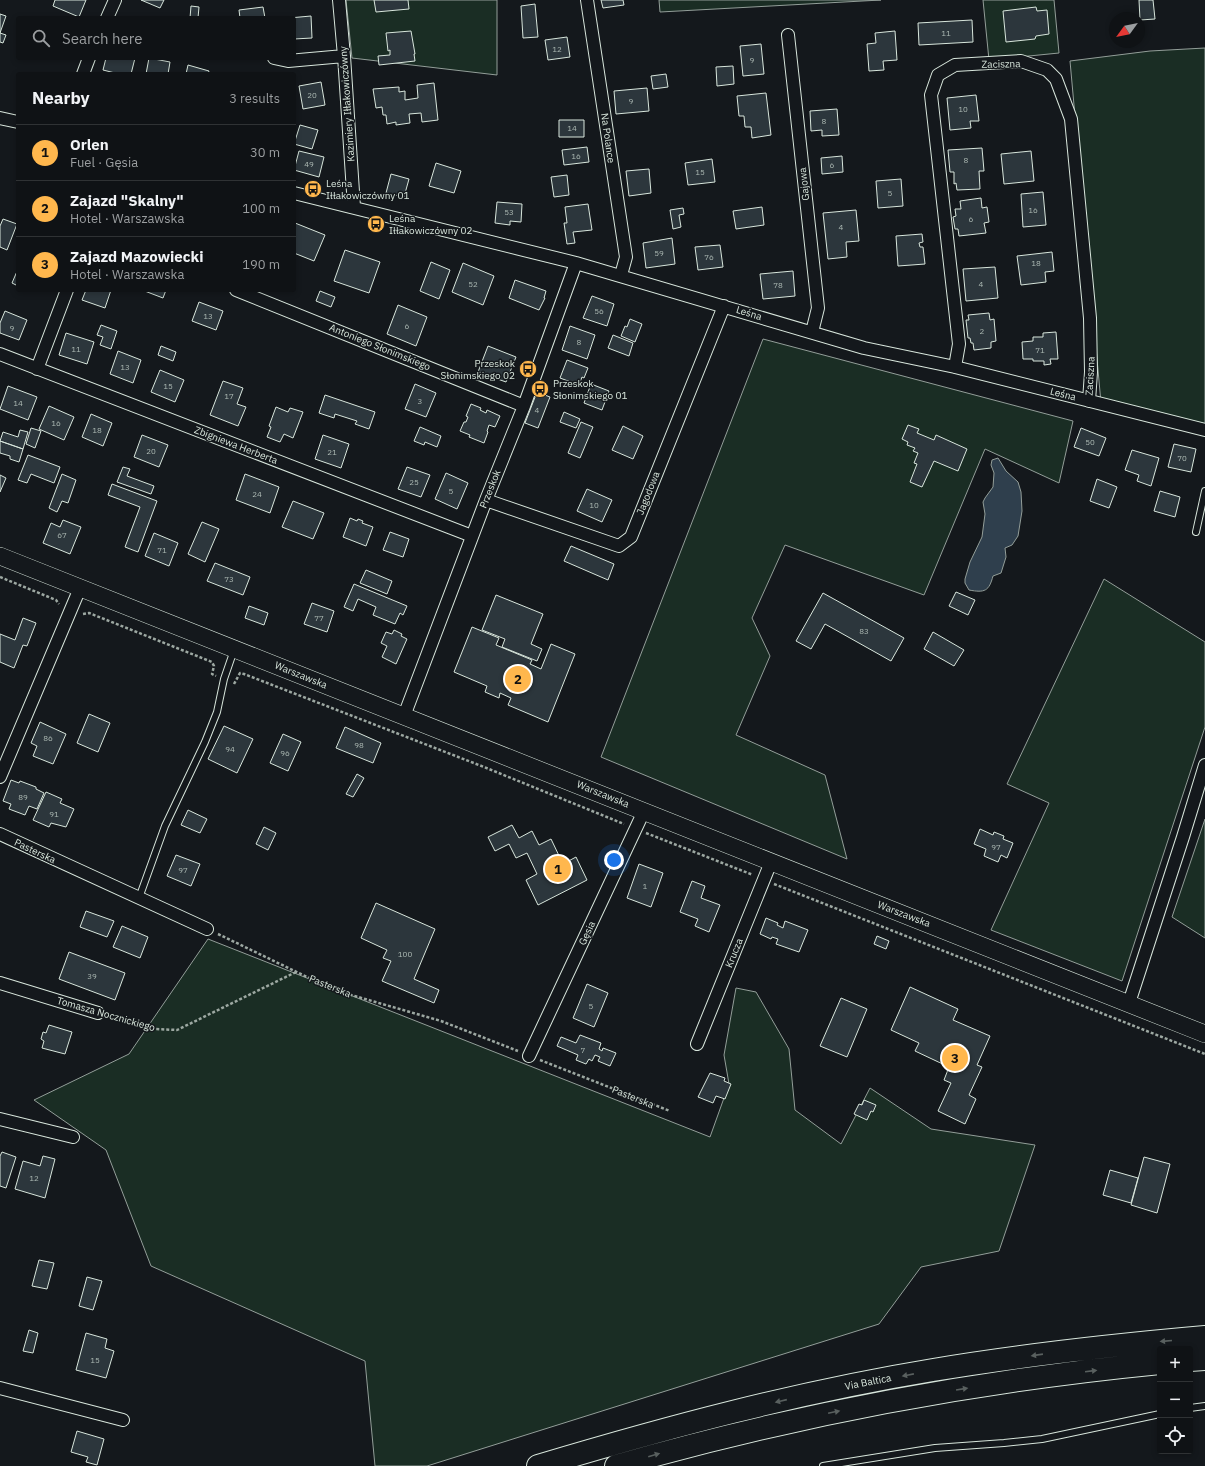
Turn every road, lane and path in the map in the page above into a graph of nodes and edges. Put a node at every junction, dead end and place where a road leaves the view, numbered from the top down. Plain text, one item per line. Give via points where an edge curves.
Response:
1 (114, 0) edge
2 (339, 0) edge
3 (587, 0) edge
4 (108, 16) edge
5 (788, 35) dead end
6 (344, 56) junction
7 (88, 60) edge
8 (283, 60) edge
9 (84, 72) edge
10 (0, 118) edge
11 (16, 122) edge
12 (296, 196) edge
13 (354, 207) junction
14 (576, 263) junction
15 (621, 275) junction
16 (66, 292) edge
17 (252, 292) edge
18 (724, 306) junction
19 (812, 332) junction
20 (0, 354) edge
21 (955, 367) junction
22 (37, 369) junction
23 (1088, 401) junction
24 (524, 406) junction
25 (1205, 430) edge
26 (1205, 491) edge
27 (486, 500) junction
28 (1196, 532) dead end
29 (472, 536) junction
30 (0, 556) edge
31 (0, 577) edge
32 (80, 588) junction
33 (58, 609) dead end
34 (81, 618) dead end
35 (234, 649) junction
36 (212, 674) dead end
37 (234, 684) dead end
38 (404, 716) junction
39 (1205, 765) edge
40 (0, 777) edge
41 (644, 811) junction
42 (625, 824) dead end
43 (647, 833) dead end
44 (0, 834) edge
45 (771, 862) junction
46 (764, 880) junction
47 (139, 898) junction
48 (207, 929) joint
49 (296, 972) junction
50 (0, 983) edge
51 (1129, 1003) junction
52 (98, 1013) joint
53 (1205, 1034) edge
54 (697, 1044) dead end
55 (1205, 1054) edge
56 (529, 1056) junction
57 (670, 1111) dead end
58 (0, 1119) edge
59 (73, 1138) dead end
60 (1205, 1337) edge
61 (1205, 1359) edge
62 (1193, 1360) edge
63 (1157, 1363) edge
64 (0, 1388) edge
65 (1205, 1406) edge
66 (1193, 1408) edge
67 (1157, 1415) edge
68 (123, 1420) dead end
69 (538, 1466) edge
70 (616, 1466) edge
71 (823, 1466) edge

1 - 4 street
2 - 6 street, Kazimiery Iłłakowiczówny
3 - 15 street, Na Polance via 626,257
5 - 19 street, Gajowa via 818,308
6 - 8 street
6 - 13 street, Kazimiery Iłłakowiczówny
7 - 9 street
10 - 11 street
12 - 13 street, Leśna
13 - 14 street, Leśna
14 - 15 street, Leśna
14 - 24 street, Przeskok
15 - 18 street, Leśna
16 - 22 street
17 - 24 street, Antoniego Słonimskiego
18 - 19 street, Leśna
18 - 27 street, Jagodowa via 631,537 619,546
19 - 21 street, Leśna via 864,348
20 - 22 street, Zbigniewa Herberta
21 - 23 street, Leśna
21 - 23 street, Zaciszna via 959,344 931,95 938,75 955,65 1021,61 1047,70 1056,79 1070,119 1090,318 1091,372
22 - 29 street, Zbigniewa Herberta
23 - 25 street, Leśna
24 - 27 street, Przeskok
26 - 28 lane
27 - 29 street, Przeskok
29 - 38 street, Przeskok
30 - 32 street, Warszawska
31 - 33 path via 56,600 60,604
32 - 35 street, Warszawska
32 - 40 street
34 - 36 path via 83,614 88,613 212,662
35 - 38 street, Warszawska
35 - 47 lane via 217,712 165,826
37 - 42 path via 240,674 244,674
38 - 41 street, Warszawska
39 - 51 street
41 - 45 street, Warszawska
41 - 56 street, Gęsia
43 - 46 path
44 - 47 street, Pasterska
45 - 46 street, Krucza
45 - 51 street, Warszawska
46 - 54 street, Krucza
46 - 55 path
47 - 48 street, Pasterska
48 - 49 path, Pasterska
49 - 52 path, Tomasza Nocznickiego via 177,1030 156,1029
49 - 56 path, Pasterska via 334,990 441,1021
50 - 52 street, Tomasza Nocznickiego
51 - 53 street, Warszawska
56 - 57 path, Pasterska
58 - 59 street
60 -> 69 highway, Via Baltica via 1056,1352 868,1382 718,1416
61 - 62 highway
70 -> 63 highway via 713,1440 934,1393
64 - 68 street
65 - 66 lane
67 - 71 lane via 1042,1439 935,1448

